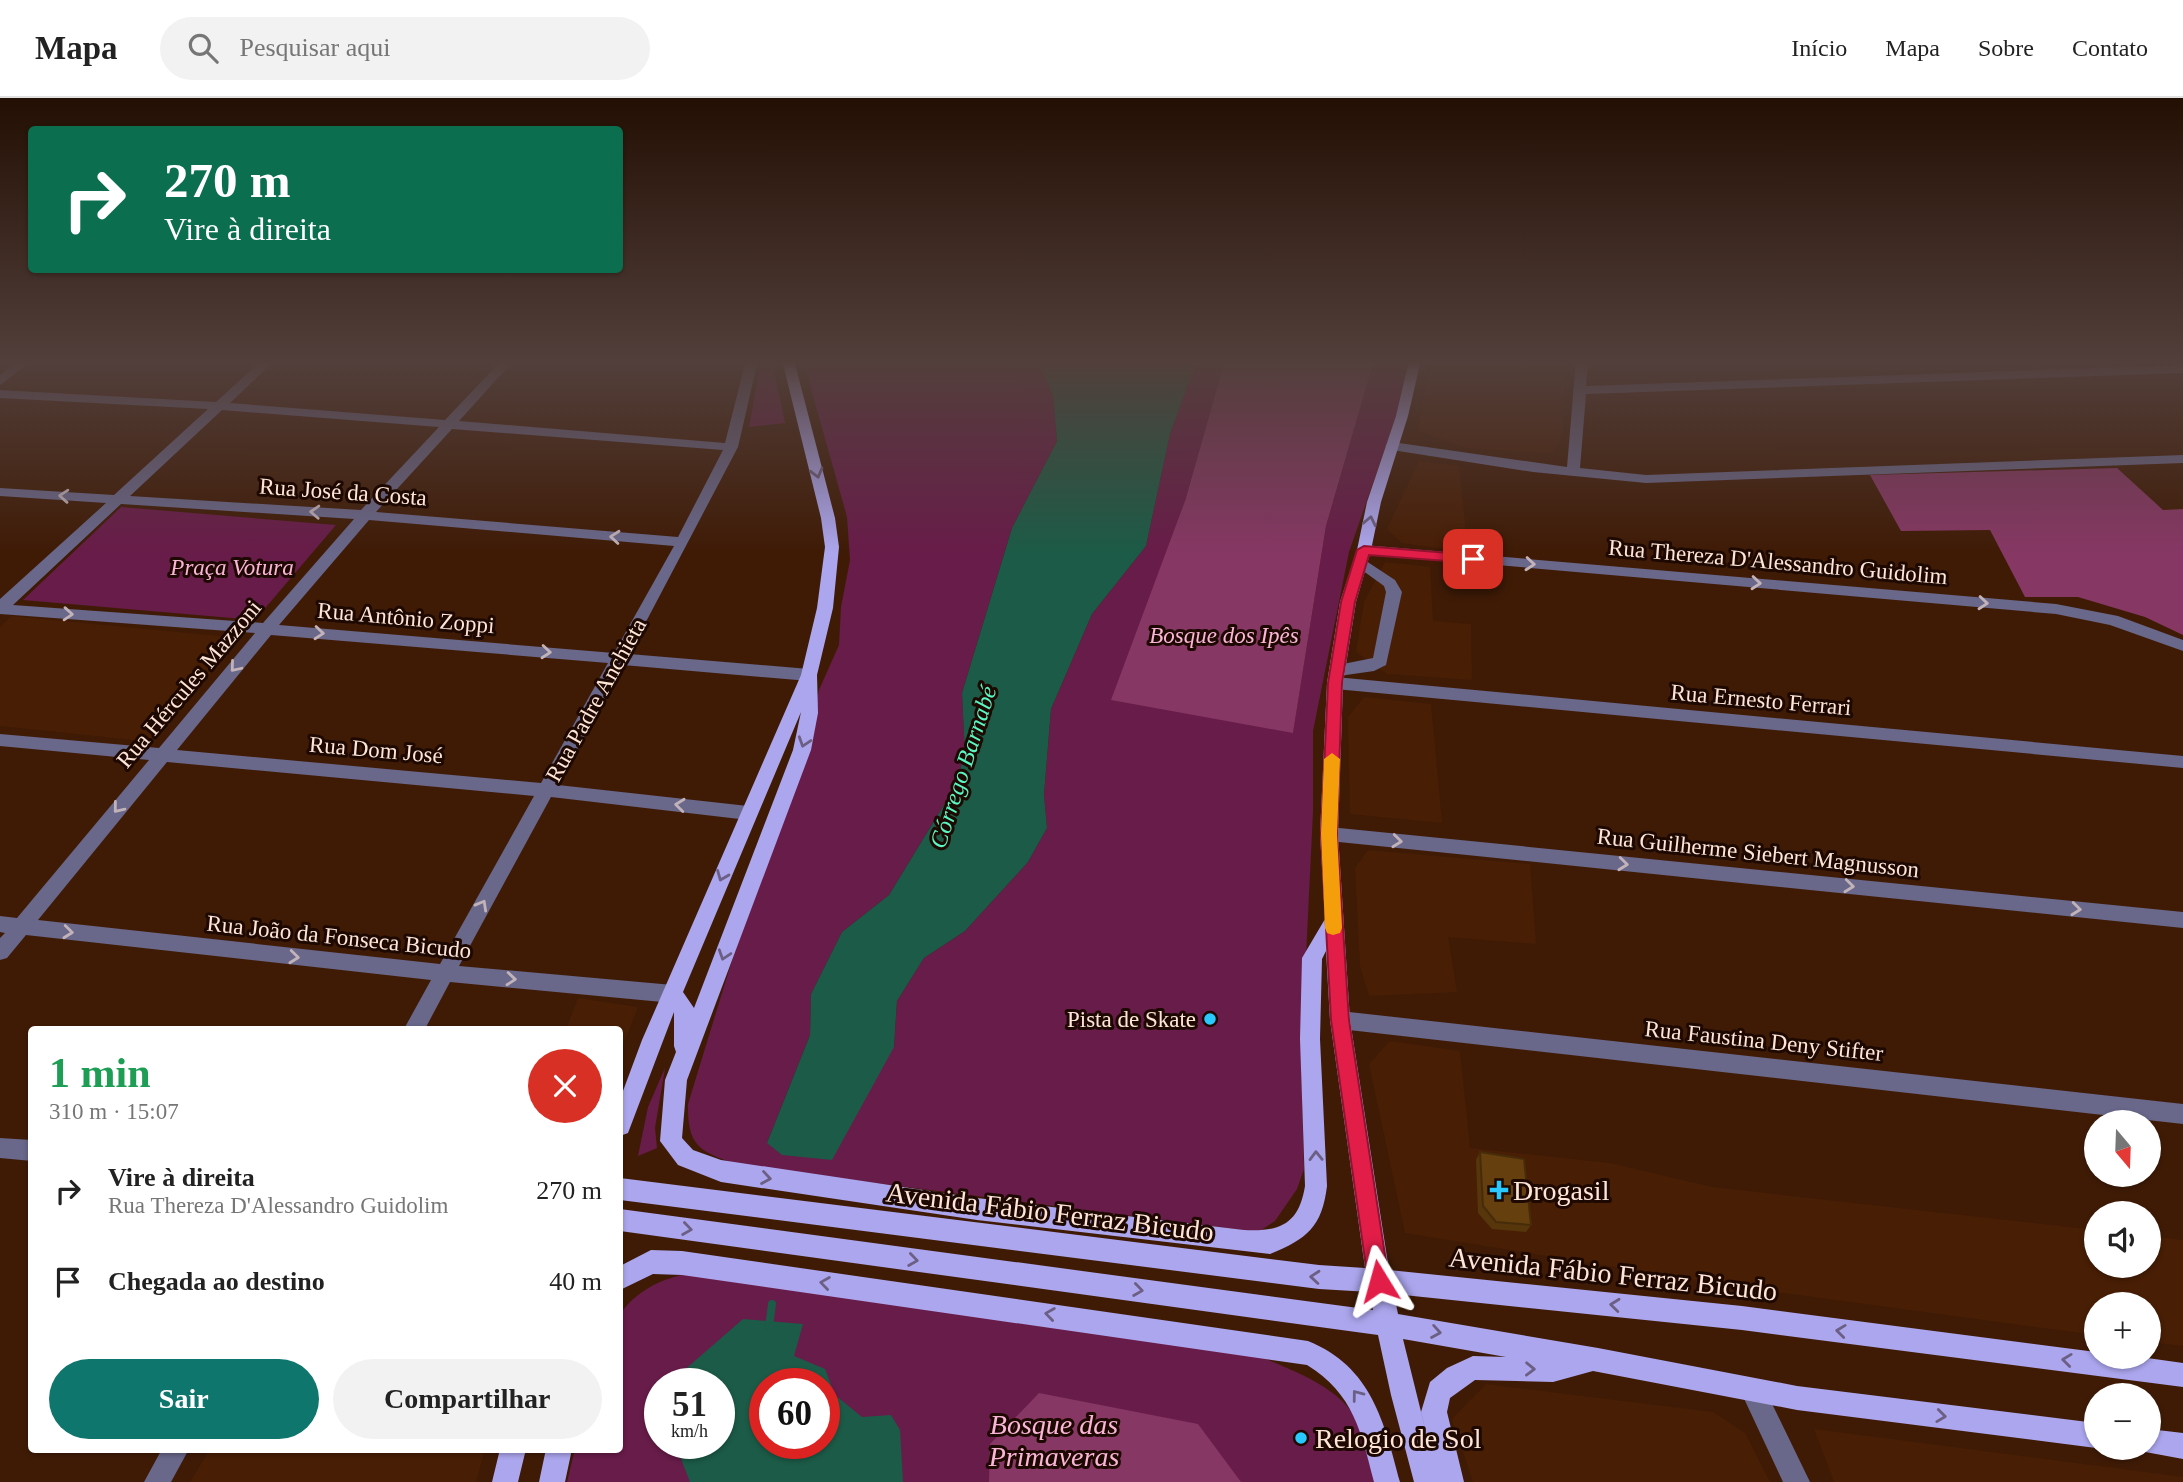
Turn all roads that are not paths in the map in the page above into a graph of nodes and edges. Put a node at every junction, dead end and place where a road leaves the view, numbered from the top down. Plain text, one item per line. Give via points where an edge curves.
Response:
1 (449, 424) edge
2 (199, 425) edge
3 (456, 425) edge
4 (736, 425) edge
5 (804, 425) edge
6 (1398, 425) edge
7 (1577, 425) edge
8 (1392, 446) junction
9 (731, 447) junction
10 (2183, 459) edge
11 (1573, 473) junction
12 (0, 492) edge
13 (115, 500) junction
14 (365, 516) junction
15 (683, 542) junction
16 (1362, 556) junction
17 (0, 609) edge
18 (267, 629) junction
19 (2183, 646) edge
20 (620, 659) junction
21 (809, 675) junction
22 (1337, 677) junction
23 (0, 740) edge
24 (161, 755) junction
25 (2183, 762) edge
26 (546, 790) junction
27 (748, 813) junction
28 (1329, 834) junction
29 (2183, 920) edge
30 (1333, 922) junction
31 (0, 924) edge
32 (21, 926) junction
33 (0, 952) edge
34 (443, 973) junction
35 (673, 994) junction
36 (1340, 1020) junction
37 (416, 1026) edge
38 (683, 1061) junction
39 (2183, 1114) edge
40 (623, 1119) edge
41 (0, 1148) edge
42 (28, 1151) edge
43 (623, 1189) edge
44 (623, 1220) edge
45 (623, 1276) edge
46 (1379, 1281) junction
47 (1387, 1324) junction
48 (1598, 1360) junction
49 (2183, 1375) edge
50 (1752, 1390) junction
51 (2084, 1434) edge
52 (2161, 1443) edge
53 (2183, 1446) edge
54 (174, 1453) edge
55 (512, 1453) edge
56 (558, 1453) edge
57 (157, 1482) edge
58 (505, 1482) edge
59 (552, 1482) edge
60 (1387, 1482) edge
61 (1427, 1482) edge
62 (1451, 1482) edge
63 (1797, 1482) edge

1 - 14 street, Rua Hércules Mazzoni
2 - 13 street
3 - 9 street
4 - 9 street, Rua Padre Anchieta
5 -> 21 main road via 832,547 825,608
6 - 8 main road
7 - 11 street
8 - 11 street
16 -> 8 main road
9 - 15 street, Rua Padre Anchieta
10 - 11 street via 1646,479
13 -> 12 street, Rua José da Costa
14 -> 13 street, Rua José da Costa
13 - 17 street
15 -> 14 street, Rua José da Costa
14 - 18 street, Rua Hércules Mazzoni
15 - 20 street, Rua Padre Anchieta
16 -> 19 street, Rua Thereza D'Alessandro Guidolim via 2056,609 2113,620
16 - 22 main road via 1348,602
16 - 22 street via 1394,592 1380,661
17 -> 18 street, Rua Antônio Zoppi
18 -> 20 street, Rua Antônio Zoppi
18 -> 24 street, Rua Hércules Mazzoni
20 - 21 street, Rua Antônio Zoppi
20 - 26 street, Rua Padre Anchieta
21 - 27 main road
21 -> 38 main road via 809,726 802,751
22 - 25 street, Rua Ernesto Ferrari
22 - 28 main road
23 - 24 street, Rua Dom José
24 - 26 street, Rua Dom José
24 -> 32 street, Rua Hércules Mazzoni
27 -> 26 street, Rua Dom José
34 -> 26 street, Rua Padre Anchieta
27 -> 35 main road
28 -> 29 street, Rua Guilherme Siebert Magnusson
28 - 30 main road
30 - 36 main road
38 -> 30 main road via 675,1089 671,1141 687,1158 721,1171 978,1209 1270,1243 1292,1233 1313,1207 1312,958
31 - 32 street, Rua João da Fonseca Bicudo
32 - 33 street, Rua Hércules Mazzoni
32 -> 34 street, Rua João da Fonseca Bicudo
34 -> 35 street, Rua João da Fonseca Bicudo
34 - 37 street, Rua Padre Anchieta
35 - 38 main road via 685,1011
35 - 40 main road
36 - 39 street, Rua Faustina Deny Stifter
36 - 46 main road
41 - 42 street
46 -> 43 main road, Avenida Fábio Ferraz Bicudo via 1291,1274
44 -> 47 main road
60 -> 45 main road via 1367,1410 1346,1381 1313,1356 682,1263 651,1262
46 - 47 main road
49 -> 46 main road, Avenida Fábio Ferraz Bicudo via 1742,1318
47 -> 48 main road
47 - 61 main road
48 - 50 main road
62 -> 48 main road via 1434,1412 1439,1391 1473,1368 1553,1370
50 -> 51 main road
50 - 63 street
52 - 53 main road
54 - 57 street
55 - 58 main road
56 - 59 main road

